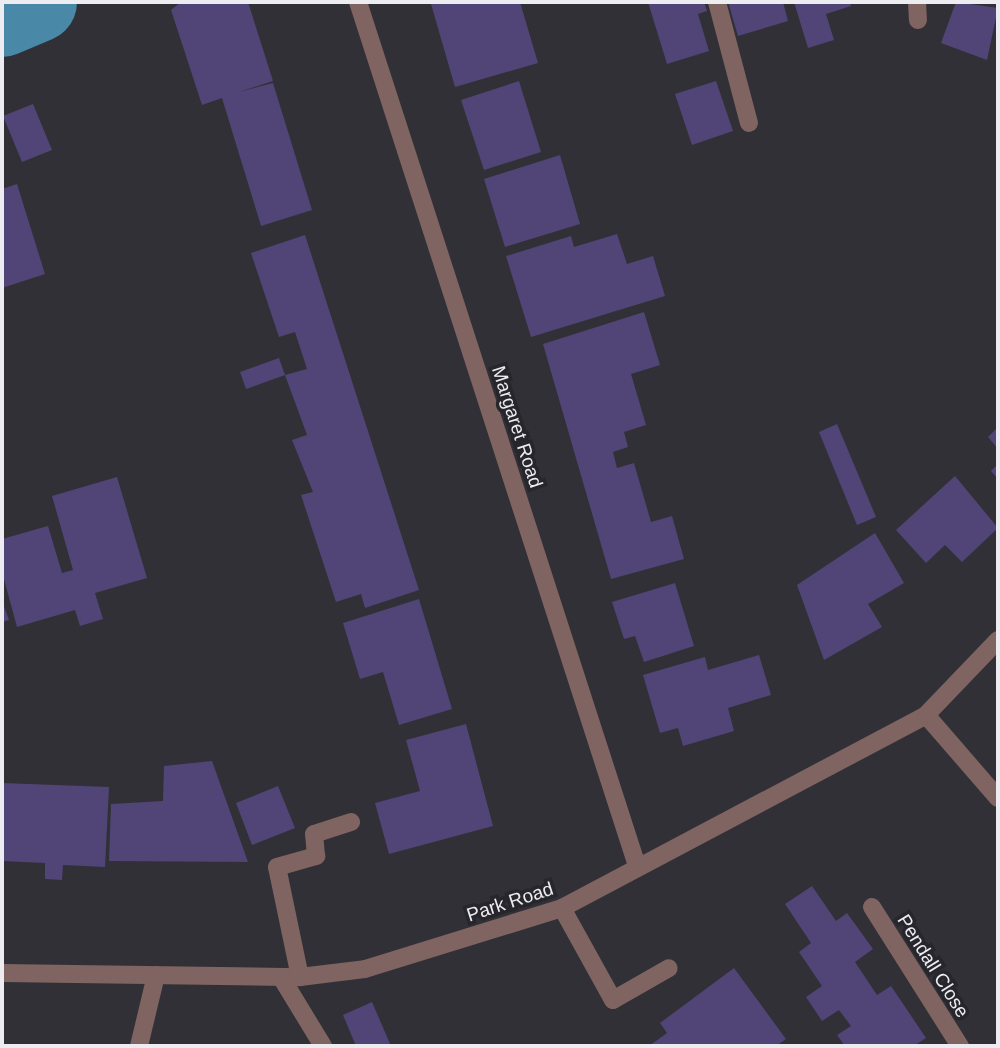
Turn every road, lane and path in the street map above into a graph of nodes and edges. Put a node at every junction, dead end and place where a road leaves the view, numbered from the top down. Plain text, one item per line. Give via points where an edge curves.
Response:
1 (358, 2) edge
2 (717, 2) edge
3 (917, 2) edge
4 (918, 20) dead end
5 (749, 123) dead end
6 (998, 640) edge
7 (926, 715) junction
8 (998, 798) edge
9 (351, 822) dead end
10 (637, 866) junction
11 (872, 907) dead end
12 (562, 908) junction
13 (669, 968) dead end
14 (2, 973) edge
15 (156, 975) junction
16 (281, 977) junction
17 (299, 977) junction
18 (139, 1046) edge
19 (323, 1046) edge
20 (960, 1046) edge

1 - 10 street, Margaret Road
2 - 5 street
3 - 4 street
6 - 7 street, Park Road
7 - 8 street
7 - 10 street, Park Road
9 - 17 street via 314,834 316,856 277,867
10 - 12 street, Park Road
11 - 20 street, Pendall Close
12 - 13 street via 613,1000
12 - 17 street, Park Road via 365,969
14 - 15 street, Park Road
15 - 16 street, Park Road
15 - 18 street
16 - 17 street, Park Road
16 - 19 street

